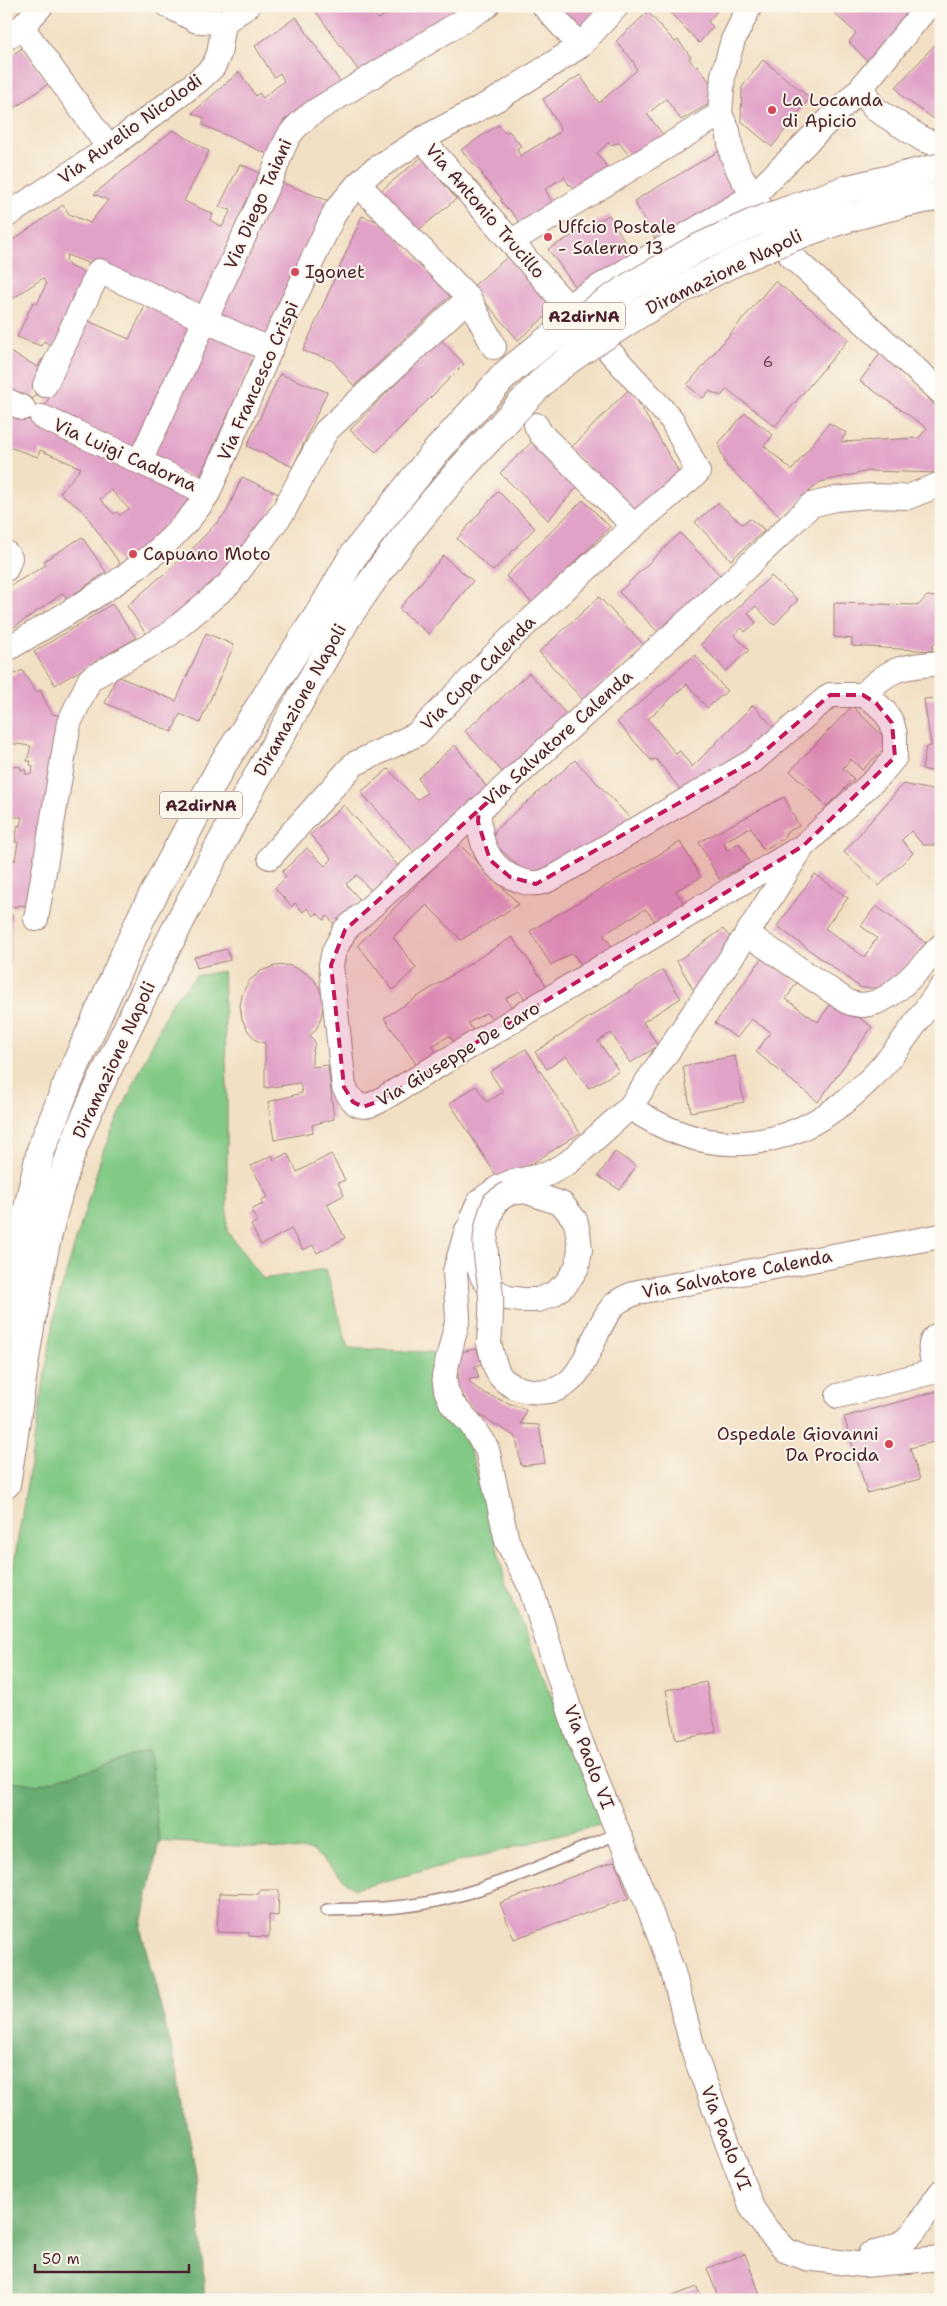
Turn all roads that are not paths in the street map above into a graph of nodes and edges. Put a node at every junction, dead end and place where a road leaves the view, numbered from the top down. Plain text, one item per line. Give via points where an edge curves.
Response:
1 (41, 6) edge
2 (169, 6) edge
3 (248, 6) edge
4 (487, 6) edge
5 (544, 6) edge
6 (617, 6) edge
7 (750, 6) edge
8 (928, 6) edge
9 (224, 22) junction
10 (14, 33) edge
11 (580, 46) junction
12 (861, 88) junction
13 (720, 114) junction
14 (422, 139) junction
15 (941, 145) edge
16 (109, 148) junction
17 (941, 167) edge
18 (358, 184) junction
19 (941, 196) edge
20 (758, 202) junction
21 (6, 216) edge
22 (512, 241) junction
23 (791, 256) dead end
24 (469, 298) junction
25 (206, 320) junction
26 (494, 347) dead end
27 (270, 350) junction
28 (610, 352) dead end
29 (45, 385) dead end
30 (941, 392) edge
31 (24, 408) edge
32 (536, 425) dead end
33 (140, 461) junction
34 (941, 484) edge
35 (208, 493) junction
36 (634, 526) junction
37 (6, 553) edge
38 (6, 569) edge
39 (336, 611) junction
40 (6, 650) edge
41 (941, 663) edge
42 (863, 695) junction
43 (490, 800) junction
44 (803, 846) junction
45 (270, 858) dead end
46 (36, 919) dead end
47 (747, 934) junction
48 (941, 946) edge
49 (941, 988) edge
50 (630, 1107) junction
51 (473, 1215) junction
52 (941, 1236) edge
53 (6, 1334) edge
54 (941, 1334) edge
55 (938, 1370) edge
56 (838, 1396) dead end
57 (6, 1484) edge
58 (619, 1833) junction
59 (327, 1910) dead end
60 (941, 2192) edge
61 (941, 2258) edge
62 (829, 2261) junction

1 - 10 street
2 - 9 street via 197,21
3 - 9 street
4 - 25 street, Via Diego Taiani via 317,110 291,131
5 - 11 street
6 - 11 street, Via Francesco Crispi
7 - 13 street via 733,40 723,75
8 - 12 street
9 - 16 street, Via Aurelio Nicolodi via 219,54 213,67
10 - 16 street
11 - 14 street, Via Francesco Crispi via 499,98
12 - 15 street via 875,109 924,140
12 - 20 street
13 - 20 street via 739,172
13 - 22 street
14 - 18 street, Via Francesco Crispi
14 - 22 street, Via Antonio Trucillo
16 - 21 street, Via Aurelio Nicolodi
17 - 39 highway, Diramazione Napoli / A2dirNA, bridge via 848,189 753,223 696,249 639,281 545,342 506,374 433,455 353,556
18 - 24 street
18 - 27 street, Via Francesco Crispi via 336,210
19 - 39 highway, Diramazione Napoli / A2dirNA, bridge via 856,215 804,233 686,287 586,348 544,380 450,479 384,561
20 - 22 street, Via Antonio Trucillo via 567,306
23 - 30 street
24 - 26 street
24 - 46 street via 326,431 283,512 229,584 167,636 90,679 69,723
25 - 27 street
25 - 29 street via 99,271
25 - 33 street, Via Diego Taiani
27 - 35 street, Via Francesco Crispi
28 - 36 street, Via Cupa Calenda via 672,420 698,472
31 - 33 street, Via Luigi Cadorna
32 - 36 street via 541,434
33 - 35 street, Via Luigi Cadorna
34 - 43 street, Via Salvatore Calenda via 908,496 853,497 811,506
35 - 40 street, Via Francesco Crispi via 197,510 144,562
36 - 45 street, Via Cupa Calenda via 510,639 417,734 354,764
37 - 38 street via 10,558
39 - 53 highway, Diramazione Napoli / A2dirNA via 221,767 141,918 41,1150 23,1231
39 - 57 highway, Diramazione Napoli / A2dirNA via 178,922 96,1093 68,1164 50,1223 35,1299
41 - 42 street via 898,668 880,678
42 - 43 street, Via Salvatore Calenda via 830,695 753,761 560,874 536,884 510,877 490,860 478,822 479,810
42 - 44 street via 876,702 892,723 895,757 879,776
43 - 44 street, Via Giuseppe De Caro via 344,930 334,951 331,965 344,1087 353,1102 363,1107 380,1101
44 - 47 street
47 - 48 street via 858,1006 869,1006 891,996
47 - 50 street
49 - 50 street via 897,1049 867,1083 836,1110 789,1135 745,1144 708,1141 652,1122
50 - 51 street via 570,1162 548,1174 498,1188 481,1200
51 - 52 street, Via Salvatore Calenda, bridge via 473,1253 477,1266 491,1288 506,1298 522,1300 538,1300 566,1284 577,1267 580,1249 575,1220 562,1204 525,1192 509,1194 495,1202 485,1234 484,1255 491,1297 489,1343 497,1372 512,1386 541,1393 570,1382 582,1368 608,1313 622,1299 638,1292
51 - 58 street, Via Paolo VI via 455,1271 458,1318 444,1376 446,1390 452,1404 470,1423 487,1449 507,1541 530,1586 577,1733
54 - 55 street via 931,1342 930,1348
55 - 56 street
58 - 59 lane via 462,1894 406,1905
58 - 62 street, Via Paolo VI via 673,1972 696,2056 752,2208 787,2251
60 - 62 street, Via Paolo VI via 902,2244 889,2250
61 - 62 street, Via Paolo VI via 863,2265

